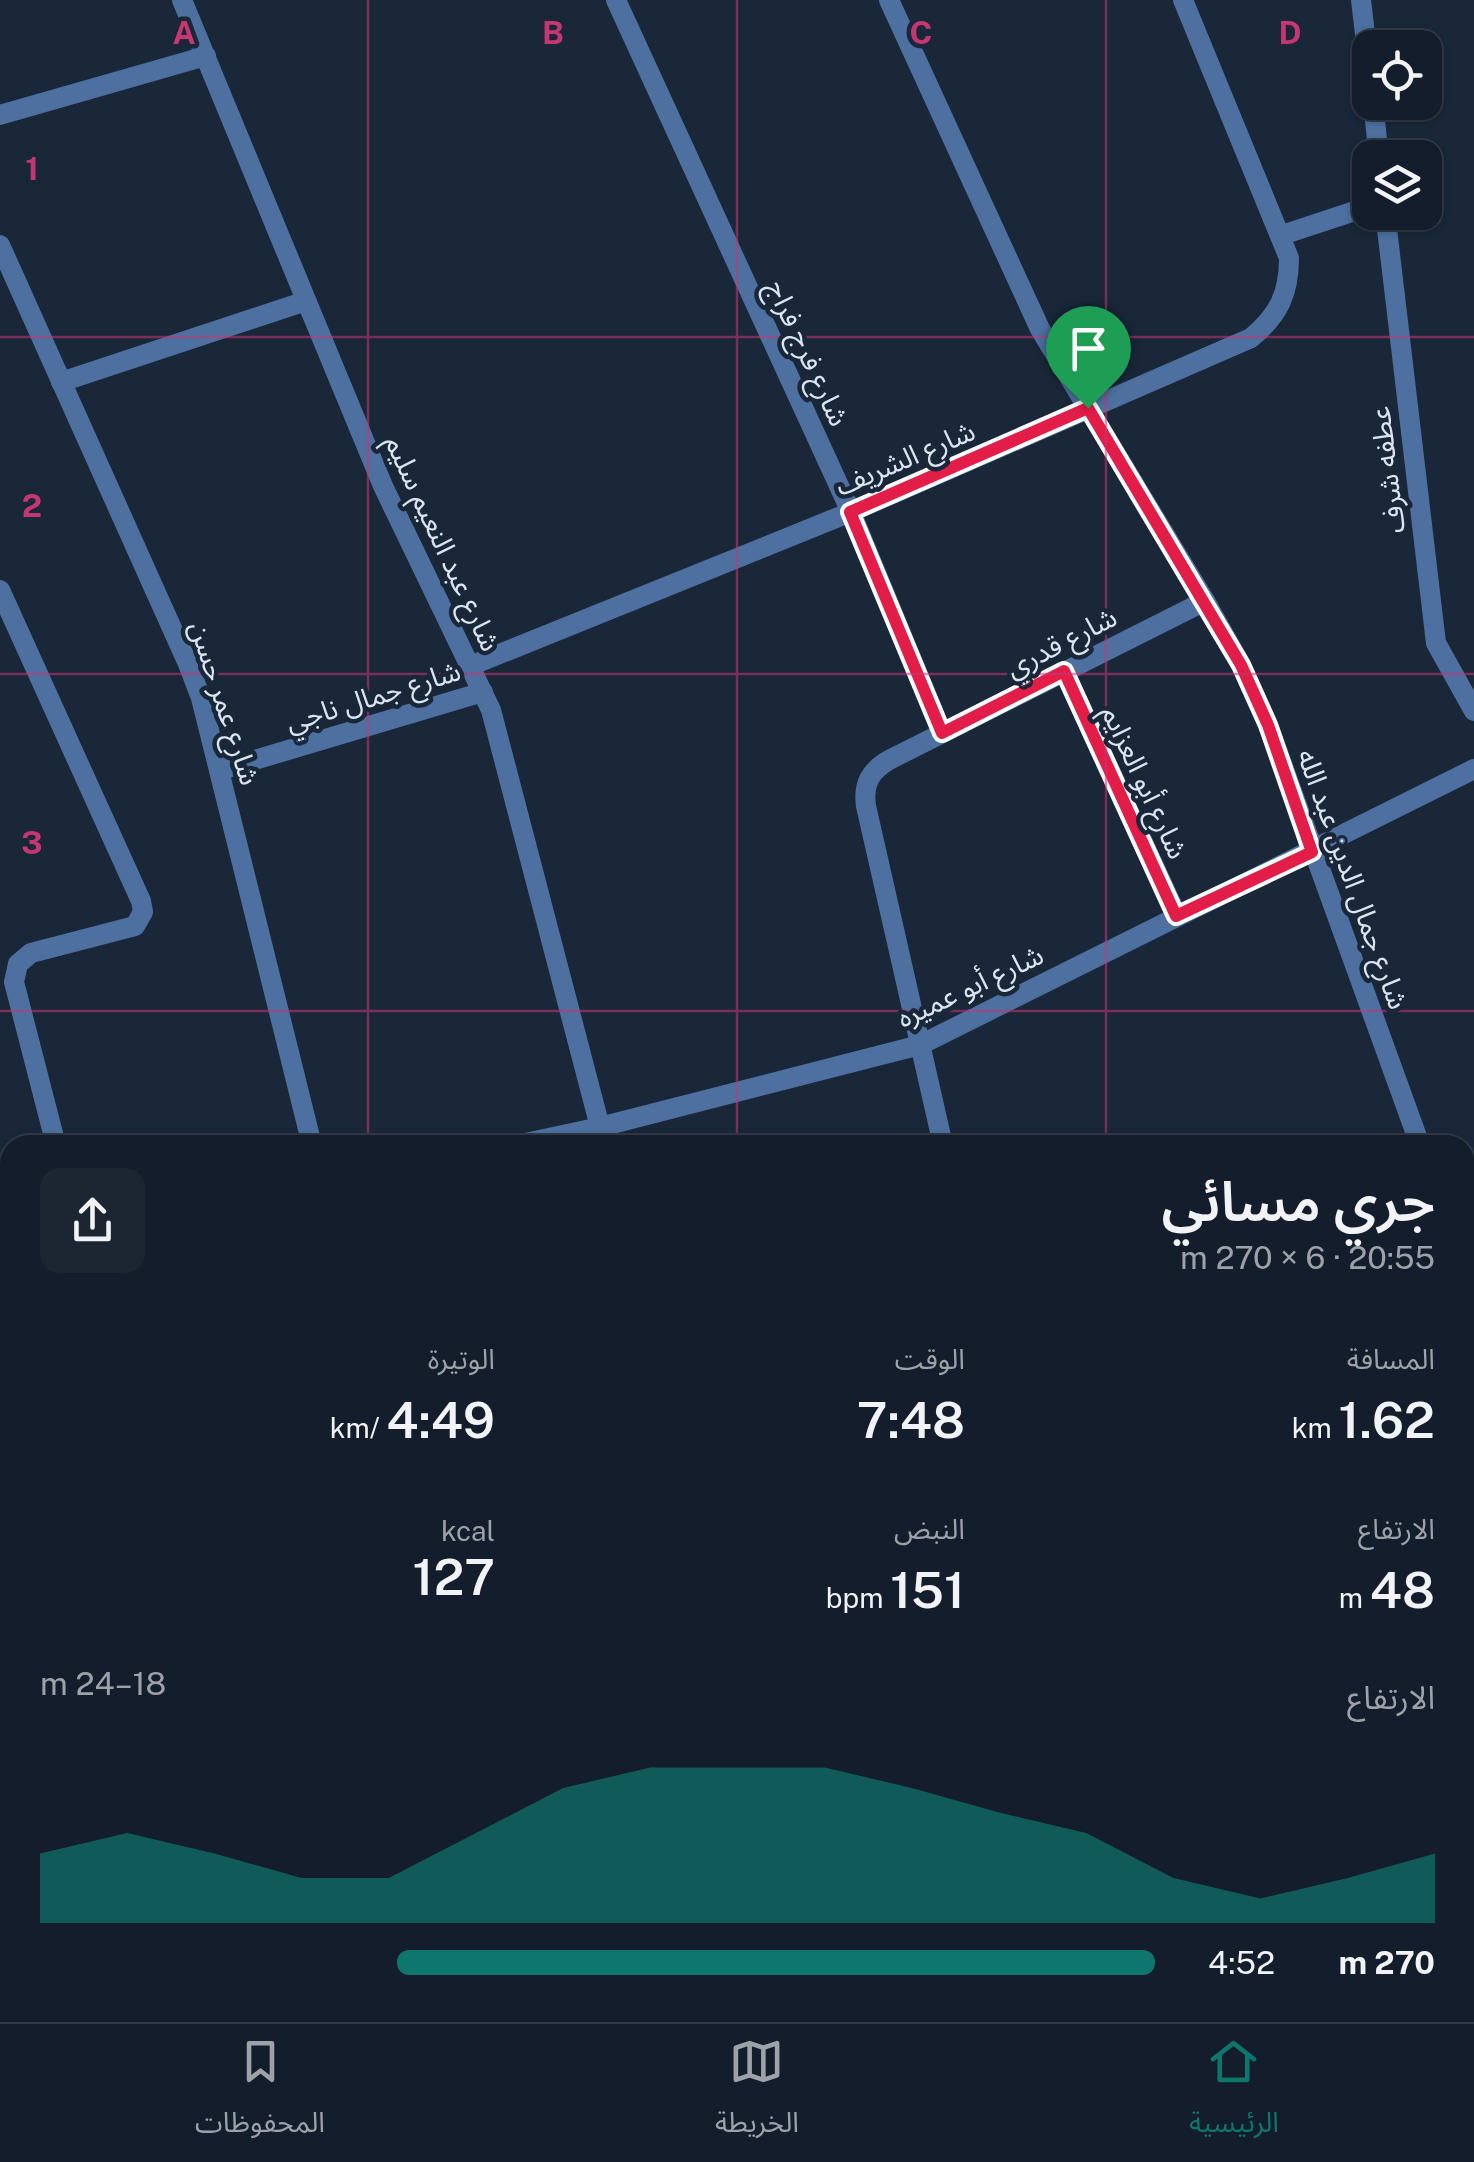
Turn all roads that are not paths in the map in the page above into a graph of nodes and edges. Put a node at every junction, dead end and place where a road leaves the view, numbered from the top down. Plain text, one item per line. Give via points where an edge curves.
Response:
1 (182, 0) edge
2 (616, 0) edge
3 (889, 0) edge
4 (1182, 0) edge
5 (1361, 0) edge
6 (1364, 30) edge
7 (206, 56) junction
8 (0, 115) edge
9 (1352, 212) edge
10 (1388, 230) edge
11 (1282, 235) junction
12 (0, 245) edge
13 (306, 301) junction
14 (61, 382) junction
15 (1088, 408) junction
16 (850, 512) junction
17 (0, 590) edge
18 (1204, 600) junction
19 (470, 666) junction
20 (1064, 671) junction
21 (483, 692) junction
22 (1474, 711) edge
23 (942, 733) junction
24 (1474, 769) edge
25 (221, 770) junction
26 (1312, 852) junction
27 (1176, 916) junction
28 (920, 1044) junction
29 (600, 1128) junction
30 (53, 1135) edge
31 (310, 1135) edge
32 (565, 1135) edge
33 (940, 1135) edge
34 (1416, 1135) edge

1 - 7 street, شارع عبد النعيم سليم
2 - 16 street, شارع فرج فراج
3 - 15 street, شارع جمال الدين عبد الله via 1018,286
4 - 11 street, شارع الشريف
5 - 6 street
7 - 8 street
7 - 13 street, شارع عبد النعيم سليم
9 - 11 street
10 - 22 street, عطفه شرف via 1436,643
11 - 15 street, شارع الشريف via 1289,281 1270,323 1251,338
12 - 14 street, شارع عمر حسن
13 - 14 street
13 - 19 street, شارع عبد النعيم سليم via 383,486
14 - 25 street, شارع عمر حسن via 188,664
15 - 16 street, شارع الشريف
15 - 18 street, شارع جمال الدين عبد الله
16 - 19 street, شارع الشريف
16 - 23 street, شارع فرج فراج
17 - 30 street via 142,901 135,926 31,953 18,964 14,982
18 - 20 street, شارع قدري
18 - 26 street, شارع جمال الدين عبد الله via 1268,725
19 - 21 street, شارع عبد النعيم سليم
20 - 23 street, شارع قدري
20 - 27 street, شارع أبو العزايم
21 - 25 street, شارع جمال ناجي
21 - 29 street, شارع عبد النعيم سليم via 504,749
23 - 28 street, شارع قدري via 876,767 864,792
24 - 26 street, شارع أبو عميره
25 - 31 street, شارع عمر حسن
26 - 27 street, شارع أبو عميره
26 - 34 street, شارع جمال الدين عبد الله
27 - 28 street, شارع أبو عميره
28 - 29 street, شارع أبو عميره
28 - 33 street, شارع قدري
29 - 32 street, شارع أبو عميره

